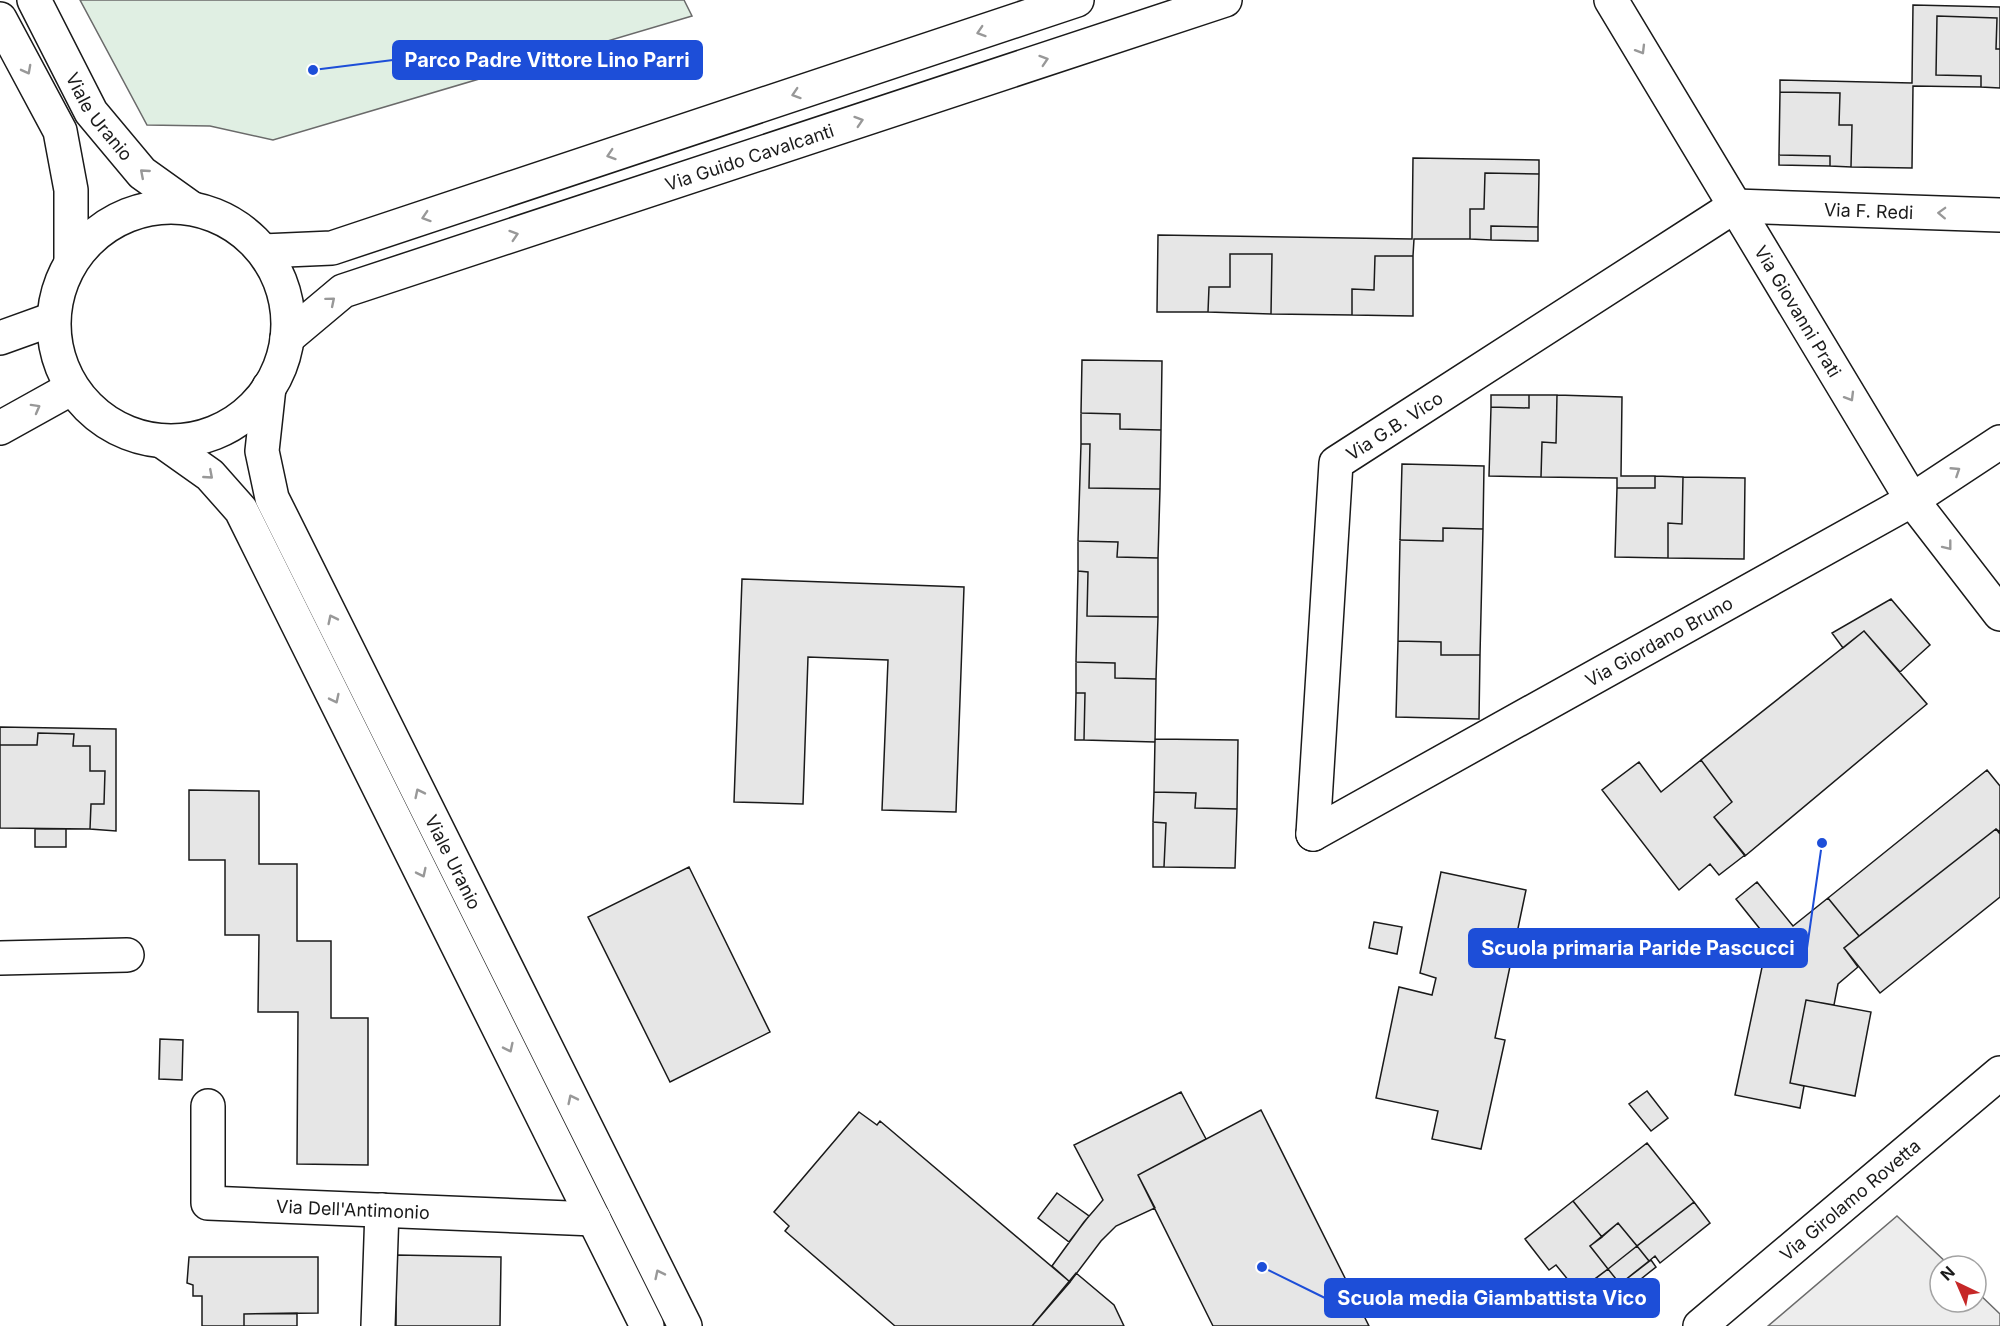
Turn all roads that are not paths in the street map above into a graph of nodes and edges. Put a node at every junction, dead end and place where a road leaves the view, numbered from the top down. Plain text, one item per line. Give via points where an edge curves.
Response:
1 (34, 0) edge
2 (1077, 0) edge
3 (1225, 0) edge
4 (1611, 0) edge
5 (0, 19) edge
6 (1735, 206) junction
7 (191, 208) junction
8 (2000, 215) edge
9 (263, 251) junction
10 (71, 262) junction
11 (53, 319) junction
12 (0, 338) edge
13 (287, 338) junction
14 (268, 387) junction
15 (72, 388) junction
16 (0, 428) edge
17 (162, 441) junction
18 (2000, 442) edge
19 (1912, 500) junction
20 (2000, 614) edge
21 (1313, 834) joint
22 (127, 955) dead end
23 (0, 958) edge
24 (2000, 1073) edge
25 (208, 1106) dead end
26 (382, 1210) junction
27 (594, 1219) junction
28 (378, 1326) edge
29 (647, 1326) edge
30 (685, 1326) edge
31 (1700, 1326) edge

7 -> 1 street, Viale Uranio via 142,173 91,112
2 -> 9 street via 332,248
13 -> 3 street, Via Guido Cavalcanti via 343,291
4 -> 6 street, Via Giovanni Prati
5 -> 10 street via 60,131 71,190
8 -> 6 street, Via F. Redi
6 -> 19 street, Via Giovanni Prati
6 - 21 street, Via G.B. Vico via 1336,462
7 - 9 street via 219,217 243,231
7 - 10 street via 157,207 123,217 93,235
9 - 13 street via 279,277 287,308
10 - 11 street via 58,289
11 - 12 street
11 - 15 street via 57,356
13 - 14 street
14 - 17 street via 248,411 223,428 193,439
30 -> 14 street, Viale Uranio via 272,498 262,451
16 -> 15 street
15 - 17 street via 96,415 127,433
17 -> 27 street, Viale Uranio via 210,475 241,510
19 -> 18 street, Via Giordano Bruno
19 -> 20 street, Via Giovanni Prati
19 - 21 street, Via Giordano Bruno
22 - 23 street
24 - 31 street, Via Girolamo Rovetta
25 - 26 street, Via Dell'Antimonio via 208,1203
26 - 27 street, Via Dell'Antimonio
26 - 28 street, Via Dell'Antimonio
27 - 29 street, Viale Uranio

